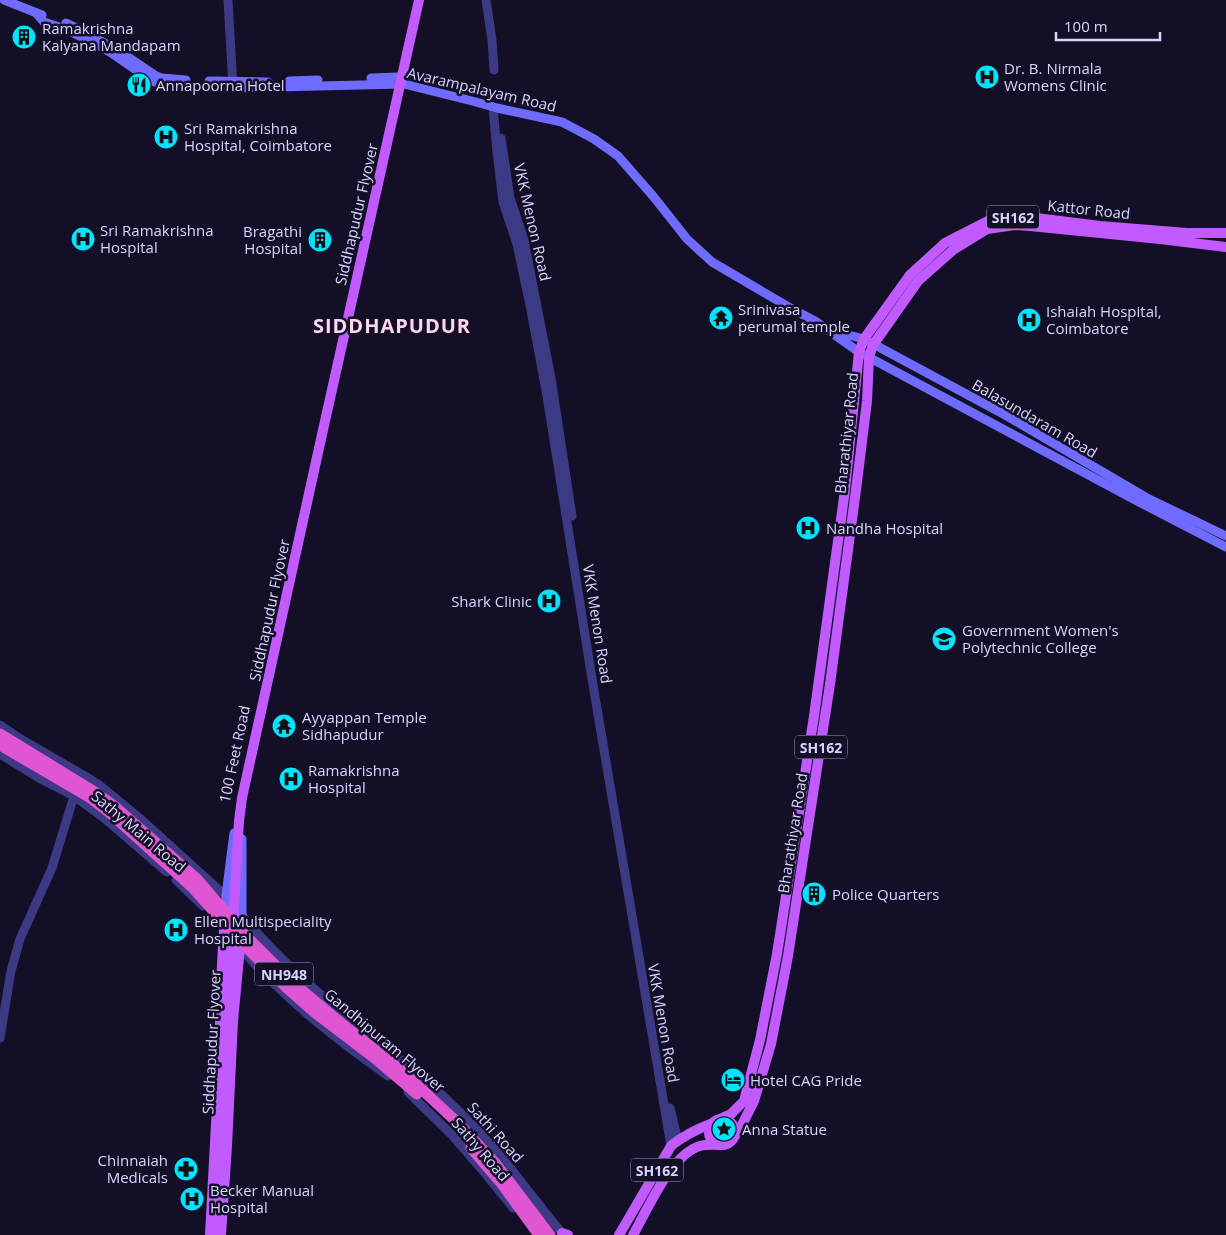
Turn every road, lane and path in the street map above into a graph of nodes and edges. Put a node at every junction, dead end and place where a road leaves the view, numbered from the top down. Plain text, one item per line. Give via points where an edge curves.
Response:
1 (5, 0) edge
2 (228, 0) edge
3 (415, 0) edge
4 (421, 0) edge
5 (486, 0) edge
6 (494, 70) dead end
7 (400, 81) junction
8 (233, 85) junction
9 (495, 108) junction
10 (1226, 234) edge
11 (1226, 247) edge
12 (828, 330) junction
13 (868, 342) junction
14 (864, 354) junction
15 (1226, 536) edge
16 (1226, 547) edge
17 (0, 725) edge
18 (0, 734) edge
19 (0, 745) edge
20 (0, 754) edge
21 (74, 796) junction
22 (226, 895) junction
23 (242, 916) junction
24 (224, 928) junction
25 (240, 947) junction
26 (0, 1038) edge
27 (717, 1121) junction
28 (674, 1143) junction
29 (728, 1143) junction
30 (565, 1234) edge
31 (210, 1235) edge
32 (215, 1235) edge
33 (220, 1235) edge
34 (532, 1235) edge
35 (539, 1235) edge
36 (550, 1235) edge
37 (619, 1235) edge
38 (633, 1235) edge

1 - 8 main road via 94,36 156,76
2 - 8 street
3 - 7 street
4 - 7 street
4 - 32 main road, Siddhapudur Flyover, bridge via 241,806
5 - 6 street
7 - 8 main road, Avarampalayam Road
7 - 8 main road via 361,78
7 - 9 main road, Avarampalayam Road
7 - 22 main road, 100 Feet Road via 365,222 239,798
7 - 23 main road, 100 Feet Road via 245,803
9 - 12 main road, Avarampalayam Road via 562,122 618,156 687,239 712,262
9 - 28 street, VKK Menon Road via 503,202 518,244 547,396
10 - 13 main road, Kattor Road / SH162 via 1186,234 1020,216 988,221 945,243 910,275
11 - 13 main road, Kattor Road / SH162 via 1030,226 987,229 953,250 918,280
12 - 13 main road, Balasundaram Road
12 - 14 main road, Avarampalayam Road
13 - 14 main road, Bharathiyar Road / SH162
13 - 15 main road, Balasundaram Road via 1007,416 1147,498
14 - 16 main road, Balasundaram Road
14 - 27 main road, Bharathiyar Road / SH162 via 816,707 777,954 744,1101 731,1114
14 - 29 main road, Bharathiyar Road / SH162 via 866,402 851,529 788,956 771,1044 754,1101 741,1127
17 - 22 street, Sathy Main Road via 98,784
18 - 36 highway, Gandhipuram Flyover / NH948, bridge via 114,806 198,880 248,938 292,982 402,1071 459,1124 495,1163
19 - 35 highway, Gandhipuram Flyover / NH948, bridge via 89,798 168,864 288,989 397,1077 454,1129 502,1184
20 - 21 street, Sathy Main Road
21 - 24 street, Sathy Main Road via 103,816 178,881
21 - 26 street via 52,868 20,939
22 - 23 street, Sathy Main Road
22 - 24 main road, 100 Feet Road
23 - 25 main road, 100 Feet Road
23 - 30 street, Sathi Road via 315,990 411,1067 471,1123
24 - 25 street, Sathy Road
24 - 31 main road, 100 Feet Road
25 - 33 main road, 100 Feet Road via 232,1021
25 - 34 street, Sathy Road via 265,976 300,1008 348,1048 401,1084 452,1135
27 - 28 main road, SH162 via 695,1129
27 - 29 main road via 710,1127 711,1138 718,1144
27 - 29 main road via 727,1119 734,1126 735,1136
28 - 37 main road, SH162
29 - 38 main road, SH162 via 692,1150 672,1167

